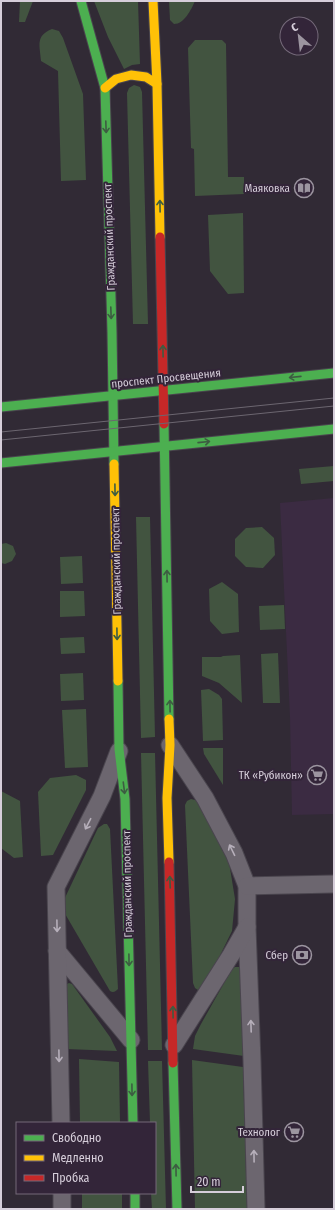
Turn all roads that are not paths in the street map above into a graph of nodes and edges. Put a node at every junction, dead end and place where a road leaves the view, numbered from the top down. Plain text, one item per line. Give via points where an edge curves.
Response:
1 (81, 1) edge
2 (153, 1) edge
3 (157, 84) junction
4 (105, 88) junction
5 (334, 373) edge
6 (164, 390) junction
7 (113, 395) junction
8 (1, 407) edge
9 (334, 430) edge
10 (165, 446) junction
11 (114, 451) junction
12 (1, 463) edge
13 (170, 745) junction
14 (119, 749) junction
15 (334, 884) edge
16 (247, 886) junction
17 (247, 927) junction
18 (57, 951) junction
19 (131, 1040) junction
20 (174, 1045) junction
21 (61, 1122) edge
22 (133, 1122) edge
23 (62, 1194) edge
24 (134, 1194) edge
25 (62, 1209) edge
26 (135, 1209) edge
27 (177, 1209) edge
28 (256, 1209) edge

1 - 4 main road, Гражданский проспект
2 - 3 main road
3 - 4 main road via 146,77 131,75 116,79
6 -> 3 main road
4 -> 7 main road, Гражданский проспект
5 -> 6 main road, проспект Просвещения
6 - 7 main road, проспект Просвещения
6 - 10 main road
7 - 8 main road, проспект Просвещения
7 - 11 main road, Гражданский проспект
10 -> 9 main road
10 - 11 main road
13 -> 10 main road
11 - 12 main road
11 -> 14 main road, Гражданский проспект
16 -> 13 street via 234,853 205,798
20 -> 13 main road via 167,798
14 -> 18 street via 102,796 56,887
14 -> 19 main road, Гражданский проспект via 125,799
15 - 16 street
16 - 17 street
17 - 20 street
28 -> 17 street
18 - 19 street
18 -> 21 street
19 -> 22 main road, Гражданский проспект
27 -> 20 main road
23 - 25 street
24 - 26 main road

